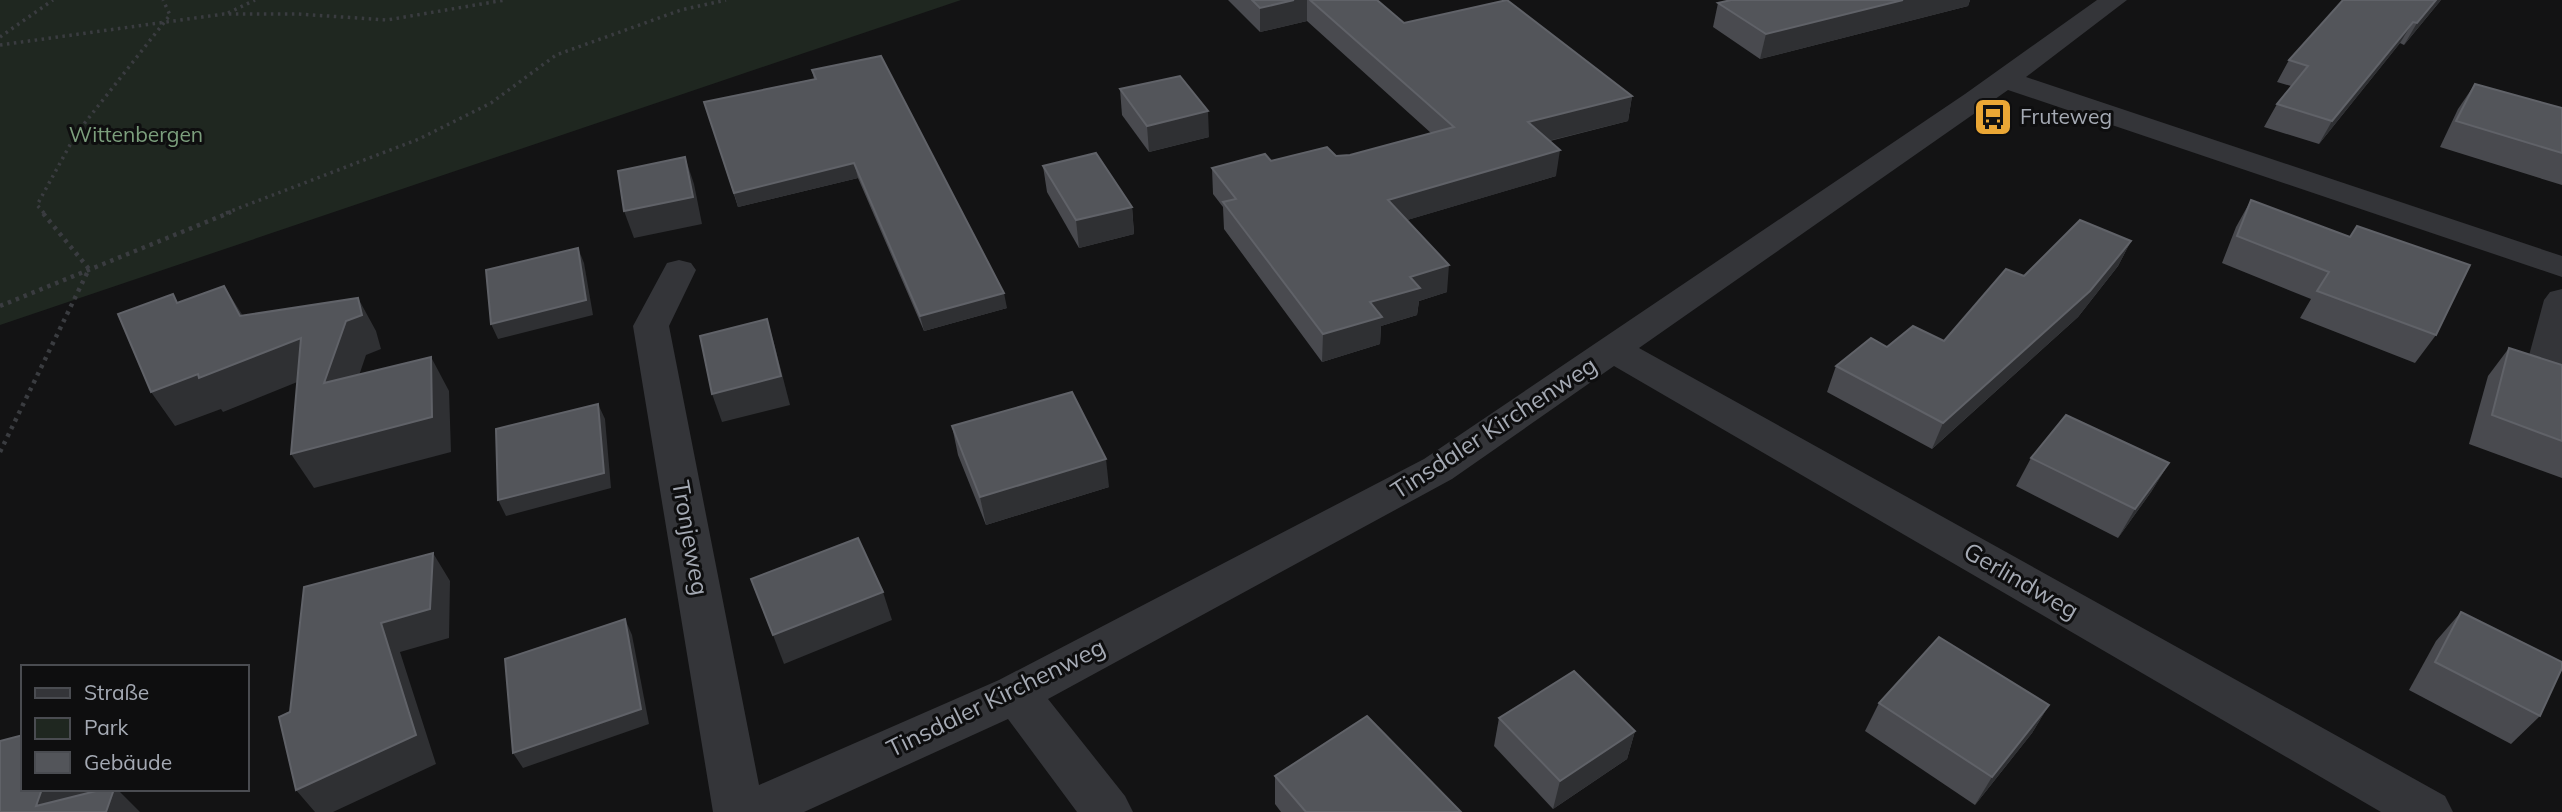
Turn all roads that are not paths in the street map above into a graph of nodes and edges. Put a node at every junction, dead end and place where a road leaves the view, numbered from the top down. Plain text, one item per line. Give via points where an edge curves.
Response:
1 (2114, 0) edge
2 (2004, 79) junction
3 (2562, 267) edge
4 (680, 270) dead end
5 (2562, 300) edge
6 (1615, 350) junction
7 (2543, 374) edge
8 (1016, 694) junction
9 (739, 812) edge
10 (751, 812) edge
11 (1107, 812) edge
12 (2427, 812) edge

1 - 2 street, Tinsdaler Kirchenweg
2 - 3 street
2 - 6 street, Tinsdaler Kirchenweg
4 - 9 street, Tronjeweg via 652,326
5 - 7 street
6 - 8 street, Tinsdaler Kirchenweg via 1438,469
6 - 12 street, Gerlindweg
8 - 10 street, Tinsdaler Kirchenweg
8 - 11 street

